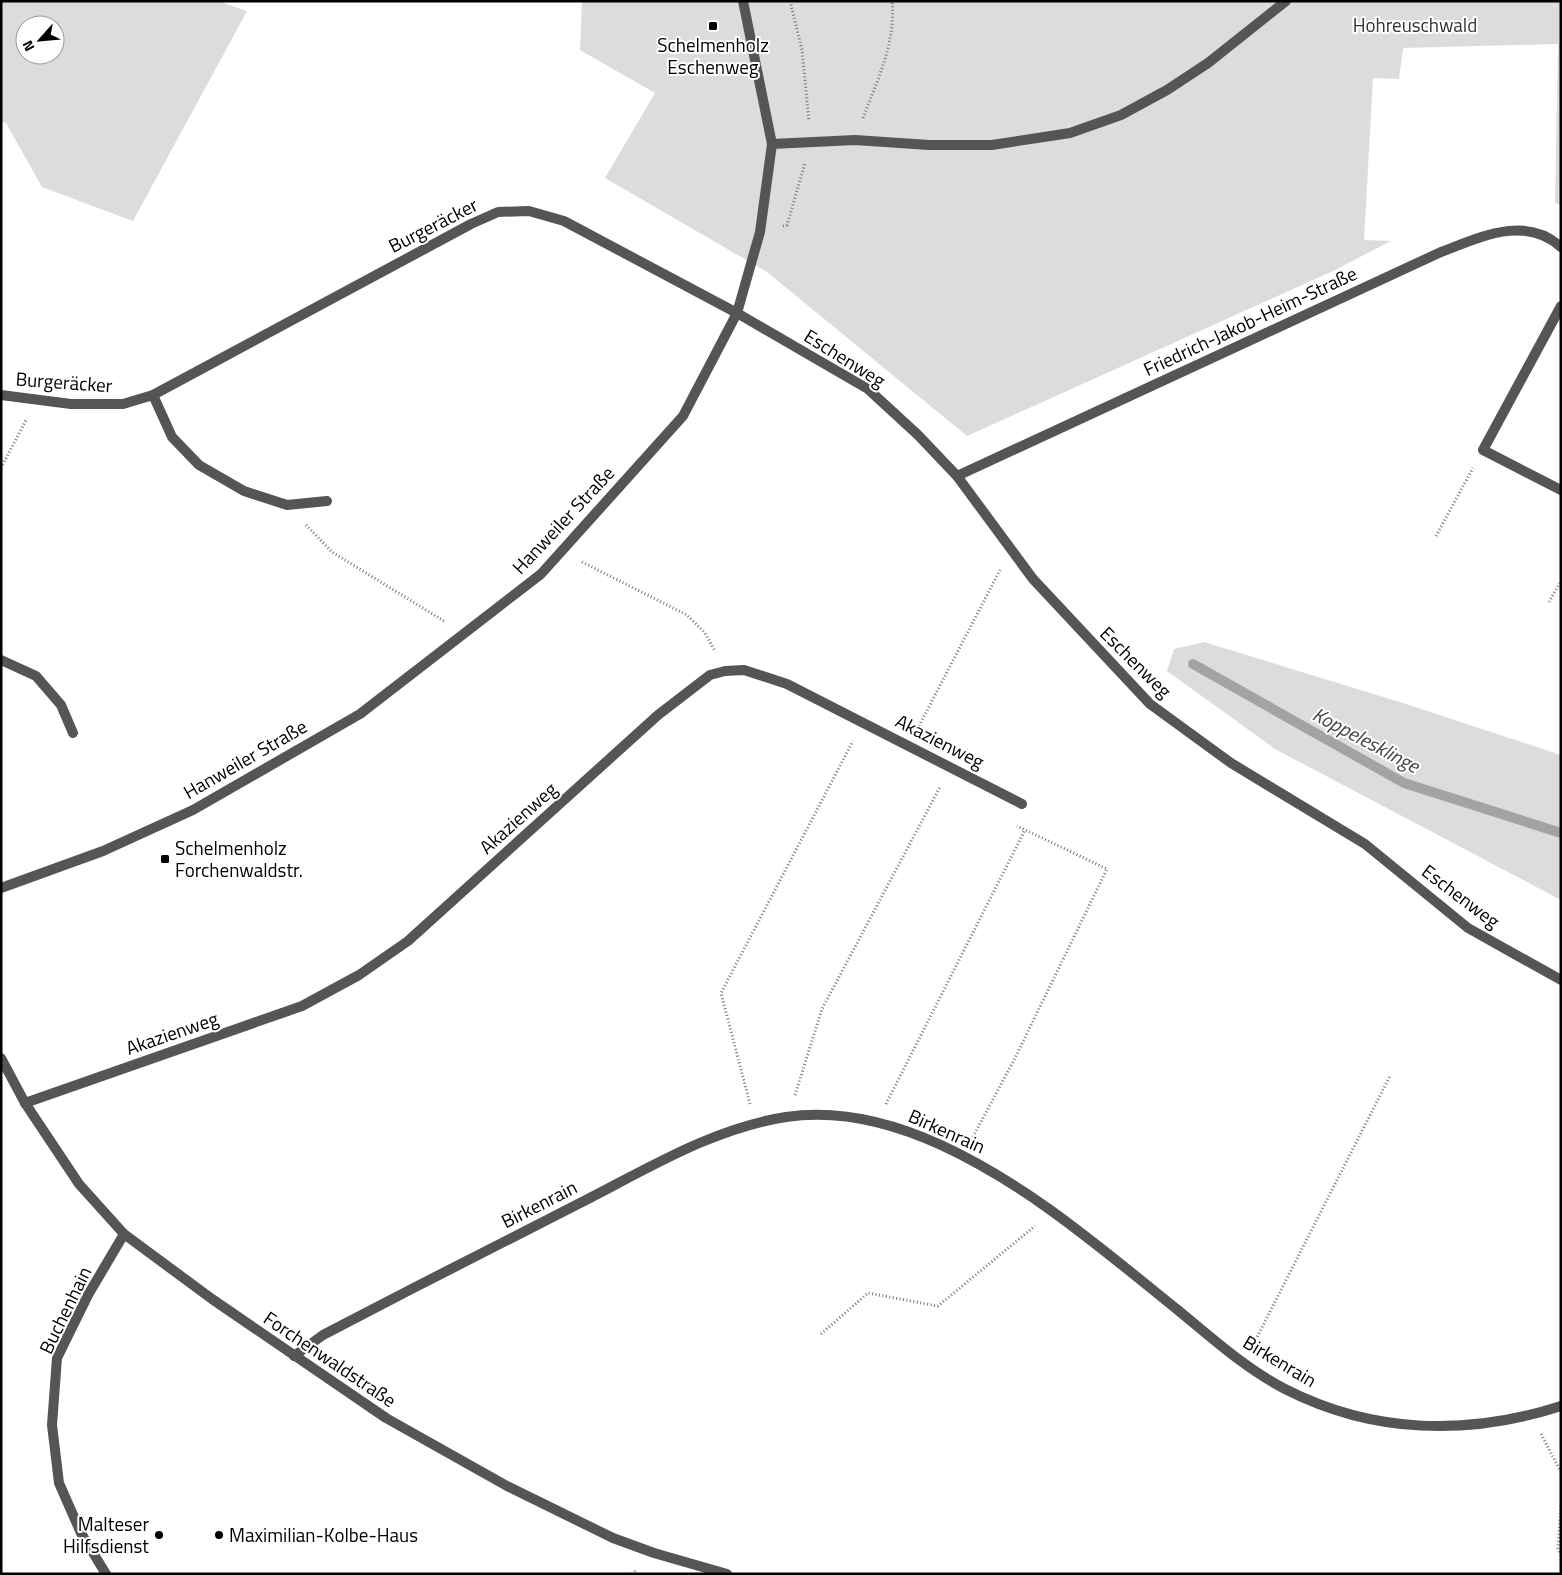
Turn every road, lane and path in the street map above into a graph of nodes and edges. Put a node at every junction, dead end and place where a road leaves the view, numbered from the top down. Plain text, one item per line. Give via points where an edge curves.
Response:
1 (744, 1) edge
2 (892, 1) edge
3 (1286, 1) edge
4 (855, 140) junction
5 (772, 144) junction
6 (1561, 247) edge
7 (1561, 306) edge
8 (737, 313) junction
9 (1, 395) edge
10 (153, 395) junction
11 (36, 400) junction
12 (1483, 450) junction
13 (1, 468) edge
14 (957, 476) junction
15 (1561, 490) edge
16 (327, 501) dead end
17 (287, 505) junction
18 (1436, 536) dead end
19 (1011, 549) junction
20 (561, 552) junction
21 (1561, 581) edge
22 (1549, 602) dead end
23 (433, 613) dead end
24 (1, 660) edge
25 (725, 671) junction
26 (73, 733) dead end
27 (909, 745) junction
28 (840, 767) dead end
29 (930, 804) dead end
30 (1022, 804) dead end
31 (1012, 824) dead end
32 (1025, 830) junction
33 (1, 888) edge
34 (1561, 980) edge
35 (1, 1058) edge
36 (1390, 1076) dead end
37 (25, 1103) junction
38 (788, 1117) junction
39 (877, 1122) junction
40 (756, 1123) junction
41 (963, 1155) junction
42 (1052, 1211) junction
43 (124, 1234) junction
44 (821, 1334) dead end
45 (294, 1356) junction
46 (1244, 1364) junction
47 (1561, 1406) edge
48 (1531, 1416) junction
49 (1561, 1472) edge
50 (1561, 1506) edge
51 (1561, 1555) edge
52 (106, 1574) edge
53 (727, 1574) edge

1 - 5 street, Hanweiler Straße
2 - 4 path via 890,46
3 - 4 street via 1208,63 1167,90 1121,115 1070,133 992,145 929,146
4 - 5 street
5 - 8 street, Hanweiler Straße via 760,232
6 - 14 street, Friedrich-Jakob-Heim-Straße via 1551,237 1521,229 1498,231 1449,249
7 - 12 street
8 - 10 street, Burgeräcker via 564,221 529,211 498,212
8 - 14 street, Eschenweg via 868,389
8 - 20 street, Hanweiler Straße via 683,416
9 - 11 street, Burgeräcker
10 - 11 street, Burgeräcker via 123,404
10 - 17 street via 172,437 199,465 244,491
11 - 13 path
12 - 15 street
12 - 18 path
14 - 19 street, Eschenweg
16 - 17 street
17 - 23 path via 332,552
19 - 27 path
19 - 34 street, Eschenweg via 1033,579 1150,704 1231,763 1365,844 1468,928
20 - 25 path via 687,615 705,633
20 - 33 street, Hanweiler Straße via 541,574 360,714 193,810 103,851
21 - 22 path
24 - 26 street via 36,676 62,705
25 - 27 street, Akazienweg via 744,670 787,684
25 - 37 street, Akazienweg via 710,675 658,715 408,941 359,975 302,1006
27 - 30 street, Akazienweg
28 - 40 path via 721,993
29 - 38 path via 822,1009
31 - 32 path
32 - 39 path
32 - 41 path via 1107,869 1015,1058
35 - 37 street, Forchenwaldstraße
36 - 46 path
37 - 43 street, Forchenwaldstraße via 80,1184
38 - 39 street, Birkenrain via 830,1115
38 - 40 street, Birkenrain
39 - 41 street, Birkenrain via 914,1133
40 - 45 street, Birkenrain via 679,1152 323,1335
41 - 42 street, Birkenrain
42 - 44 path via 938,1306 868,1293
42 - 46 street, Birkenrain
43 - 45 street, Forchenwaldstraße
43 - 52 street, Buchenhain via 88,1295 57,1358 52,1425 60,1482 81,1533
45 - 53 street, Forchenwaldstraße via 386,1418 557,1512 654,1553
46 - 48 street, Birkenrain via 1284,1389 1376,1422 1462,1427
47 - 48 street, Birkenrain
48 - 49 path
50 - 51 path via 1558,1549

